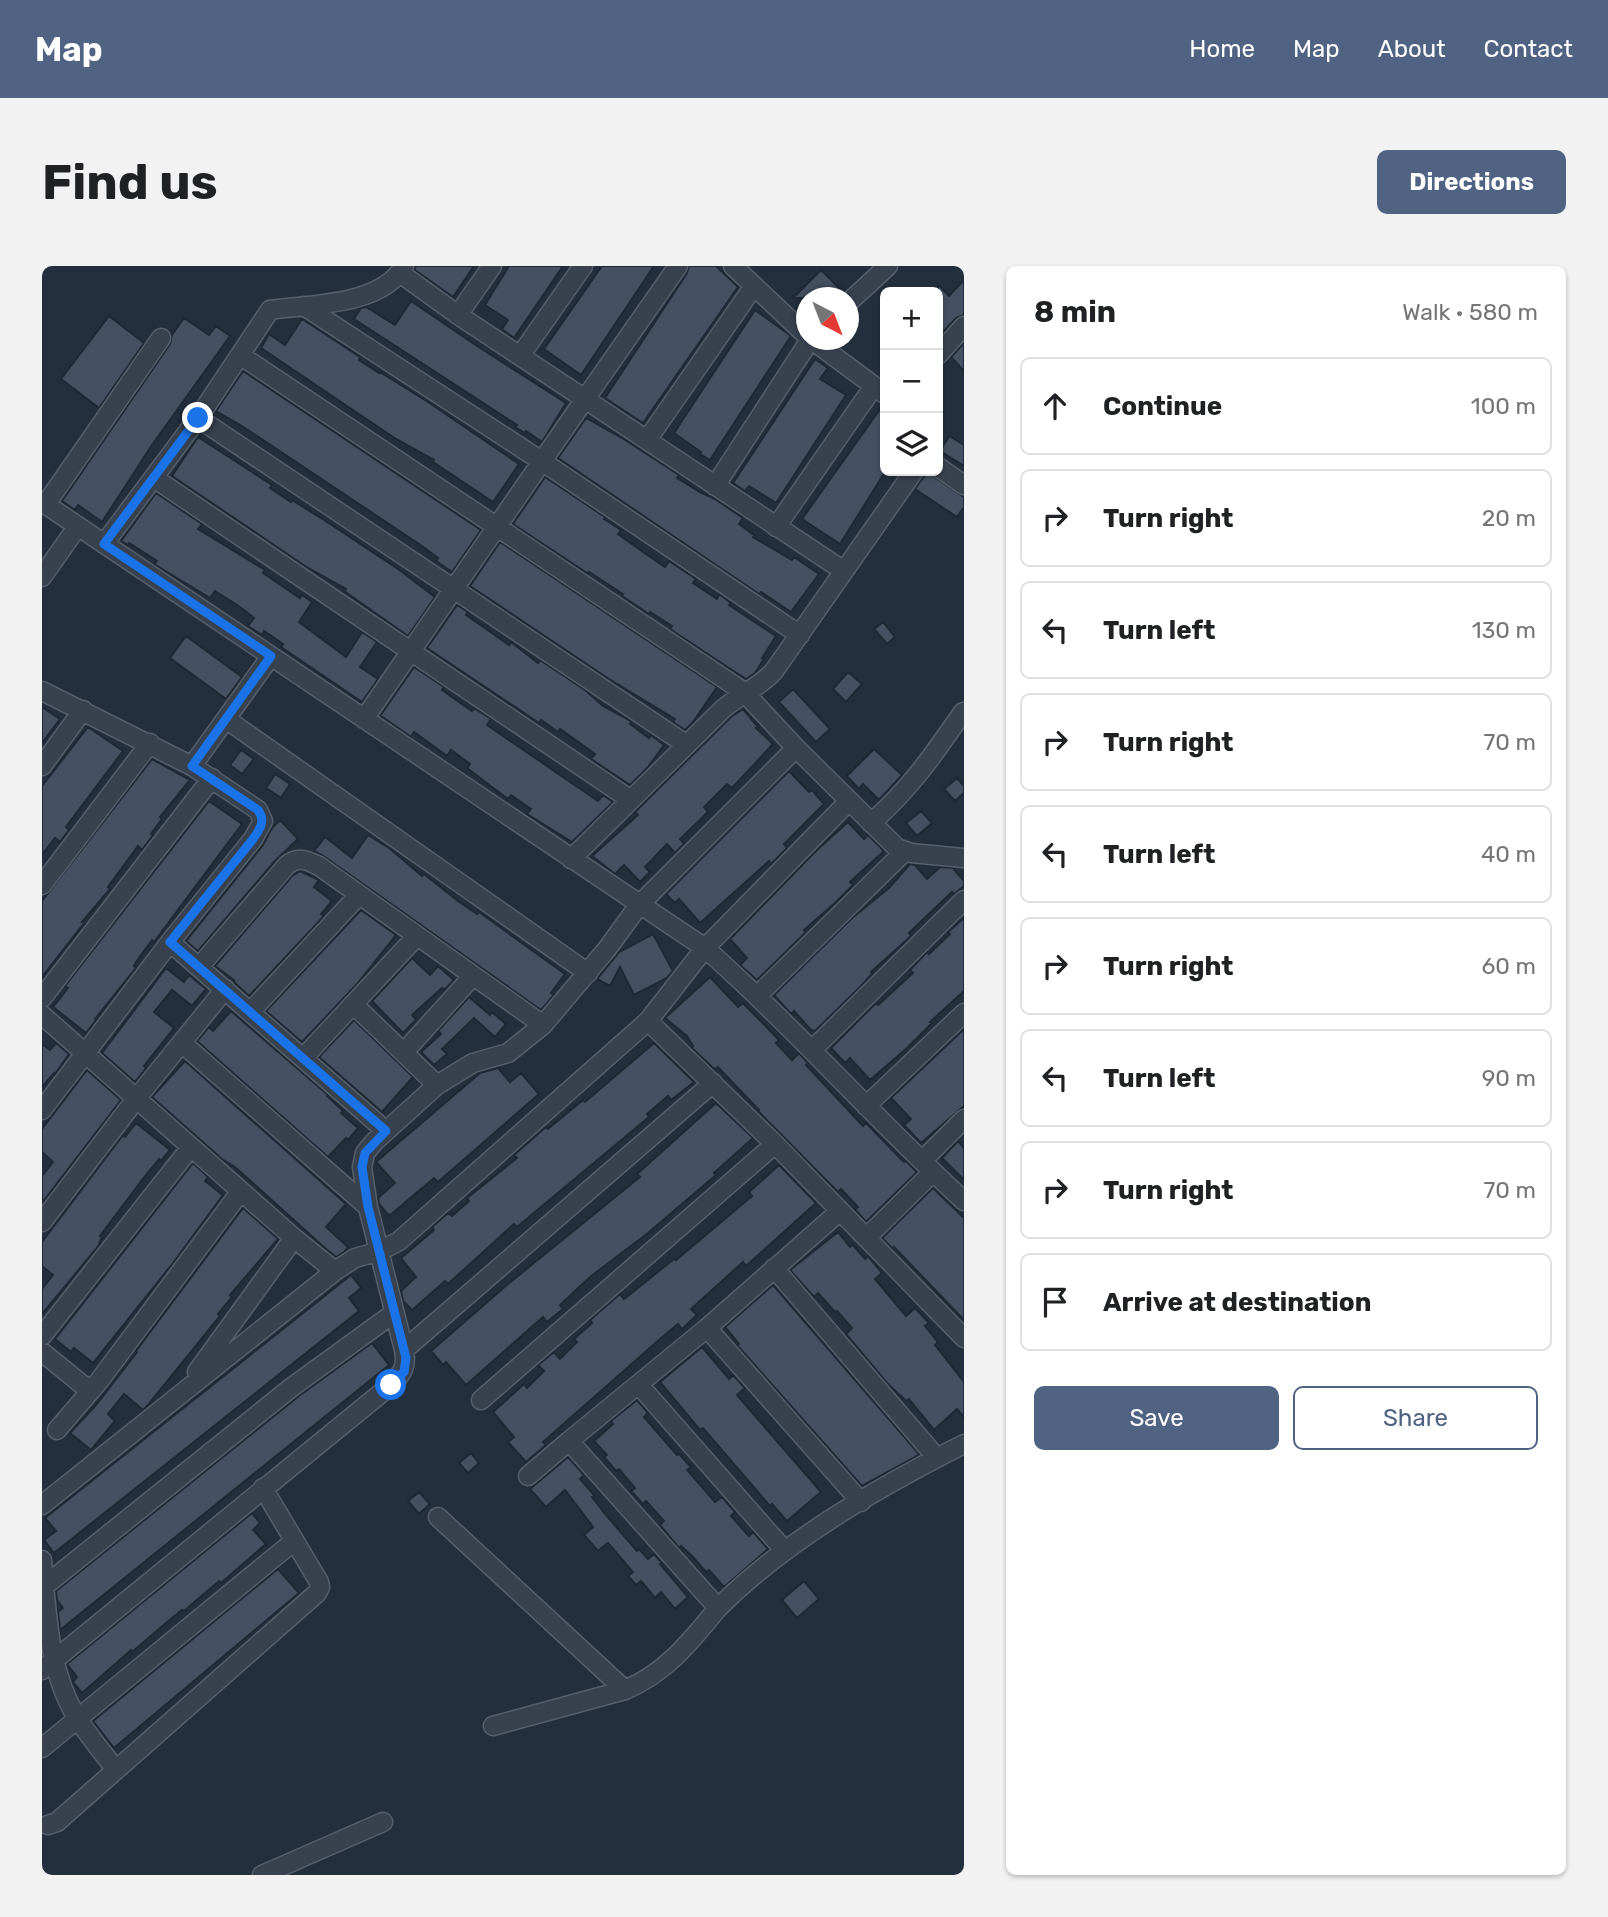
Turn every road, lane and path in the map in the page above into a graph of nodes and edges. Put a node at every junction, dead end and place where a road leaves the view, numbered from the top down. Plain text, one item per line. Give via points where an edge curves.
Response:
1 (492, 266) edge
2 (583, 266) edge
3 (678, 266) edge
4 (733, 266) edge
5 (888, 266) edge
6 (402, 269) edge
7 (754, 286) junction
8 (859, 294) edge
9 (304, 306) junction
10 (458, 315) junction
11 (796, 325) edge
12 (964, 326) edge
13 (161, 338) dead end
14 (804, 350) edge
15 (825, 350) edge
16 (942, 350) edge
17 (240, 355) junction
18 (520, 356) junction
19 (880, 390) edge
20 (585, 399) junction
21 (198, 418) junction
22 (647, 440) junction
23 (543, 462) junction
24 (943, 470) edge
25 (910, 476) edge
26 (154, 478) junction
27 (964, 485) edge
28 (715, 486) junction
29 (44, 503) edge
30 (78, 526) junction
31 (497, 527) junction
32 (776, 527) junction
33 (104, 544) junction
34 (844, 571) junction
35 (42, 577) edge
36 (454, 591) junction
37 (800, 635) junction
38 (410, 652) junction
39 (271, 656) junction
40 (42, 691) edge
41 (744, 692) junction
42 (83, 710) junction
43 (963, 712) edge
44 (226, 719) junction
45 (364, 719) junction
46 (150, 743) junction
47 (687, 745) junction
48 (796, 748) junction
49 (42, 766) edge
50 (192, 766) junction
51 (212, 778) junction
52 (631, 800) junction
53 (849, 801) junction
54 (871, 823) junction
55 (904, 852) junction
56 (964, 858) edge
57 (572, 859) junction
58 (42, 885) edge
59 (358, 896) junction
60 (964, 900) edge
61 (639, 905) junction
62 (415, 937) junction
63 (170, 942) junction
64 (705, 948) junction
65 (199, 967) junction
66 (588, 973) junction
67 (472, 976) junction
68 (225, 989) junction
69 (757, 996) junction
70 (42, 998) edge
71 (353, 1004) junction
72 (250, 1012) junction
73 (964, 1013) edge
74 (42, 1015) edge
75 (648, 1021) junction
76 (543, 1025) junction
77 (182, 1043) junction
78 (812, 1051) junction
79 (404, 1052) junction
80 (85, 1054) junction
81 (303, 1058) junction
82 (713, 1083) junction
83 (437, 1085) junction
84 (136, 1099) junction
85 (866, 1106) junction
86 (42, 1110) edge
87 (964, 1119) edge
88 (386, 1131) junction
89 (775, 1144) junction
90 (191, 1147) junction
91 (927, 1166) junction
92 (241, 1192) junction
93 (964, 1201) edge
94 (368, 1207) junction
95 (841, 1211) junction
96 (42, 1222) edge
97 (867, 1237) junction
98 (293, 1238) junction
99 (380, 1251) junction
100 (774, 1268) junction
101 (335, 1271) junction
102 (394, 1313) junction
103 (707, 1328) junction
104 (42, 1336) edge
105 (964, 1338) edge
106 (404, 1350) junction
107 (42, 1352) edge
108 (639, 1385) junction
109 (185, 1389) junction
110 (90, 1391) junction
111 (481, 1399) dead end
112 (57, 1430) dead end
113 (569, 1441) junction
114 (964, 1444) edge
115 (937, 1458) junction
116 (528, 1476) dead end
117 (263, 1488) junction
118 (861, 1502) junction
119 (42, 1505) edge
120 (438, 1517) dead end
121 (293, 1542) junction
122 (785, 1551) junction
123 (42, 1560) edge
124 (43, 1587) edge
125 (718, 1608) junction
126 (48, 1665) edge
127 (625, 1690) junction
128 (78, 1718) junction
129 (493, 1726) dead end
130 (42, 1748) edge
131 (116, 1770) junction
132 (383, 1822) dead end
133 (48, 1825) dead end
134 (262, 1875) edge

1 - 10 street
2 - 18 street
3 - 20 street
4 - 7 street
5 - 8 street
6 - 9 street via 388,283 362,296
6 - 10 street
7 - 11 street
7 - 22 street
9 - 17 street via 270,310
9 - 23 street
10 - 18 street
12 - 16 street
13 - 29 street
14 - 28 street
15 - 19 street
17 - 21 street
17 - 31 street
18 - 20 street
19 - 32 street
20 - 22 street
20 - 23 street
21 - 26 street
21 - 36 street
22 - 28 street
23 - 31 street
23 - 37 street
24 - 27 street
25 - 34 street
26 - 33 street
26 - 38 street
28 - 32 street
29 - 30 street
30 - 33 street
30 - 35 street
31 - 36 street
31 - 41 street
32 - 34 street
33 - 39 street
34 - 37 street
36 - 38 street
36 - 47 street
37 - 41 street via 766,680
38 - 45 street
38 - 52 street
39 - 44 street
39 - 45 street
40 - 42 street
41 - 47 street
41 - 48 street
42 - 46 street
42 - 49 street
43 - 54 street via 915,780
44 - 50 street
44 - 66 street
45 - 57 street
46 - 50 street
46 - 58 street
47 - 52 street
48 - 53 street
48 - 61 street
50 - 51 street
51 - 63 street via 258,810 262,825
51 - 70 street
52 - 57 street
53 - 54 street
53 - 64 street
54 - 55 street
55 - 56 street
55 - 69 street
57 - 61 street
59 - 62 street
59 - 65 street via 310,862 292,861
59 - 72 street
60 - 78 street
61 - 64 street
61 - 66 street
62 - 67 street
62 - 71 street
63 - 65 street
63 - 80 street
64 - 69 street
64 - 75 street
65 - 68 street
66 - 76 street
67 - 76 street
67 - 79 street
68 - 72 street
68 - 77 street
69 - 78 street
71 - 79 street
71 - 81 street
72 - 81 street
73 - 85 street
74 - 80 street
75 - 82 street
75 - 99 street via 399,1241
76 - 83 street via 508,1053 473,1063
77 - 84 street
77 - 94 street
78 - 85 street
79 - 83 street
80 - 84 street
80 - 86 street
81 - 88 street
82 - 89 street
82 - 106 street
83 - 88 street
84 - 90 street
84 - 96 street
85 - 91 street
87 - 91 street
88 - 94 street via 363,1161
89 - 95 street
89 - 111 street
90 - 92 street
90 - 104 street
91 - 93 street
91 - 97 street
92 - 98 street
92 - 110 street
94 - 99 street
95 - 97 street
95 - 100 street
97 - 105 street
98 - 101 street
98 - 109 street
99 - 101 street
99 - 102 street
100 - 103 street
100 - 115 street
101 - 109 street
102 - 106 street
102 - 124 street via 292,1387
103 - 108 street
103 - 118 street
106 - 117 street via 406,1366 399,1377
107 - 110 street
108 - 113 street
108 - 122 street
109 - 119 street
110 - 112 street
113 - 116 street
113 - 125 street
114 - 115 street
115 - 118 street
117 - 121 street
117 - 126 street
118 - 122 street
120 - 127 street
121 - 128 street
121 - 131 street via 319,1582 317,1593
122 - 125 street
123 - 124 street
124 - 126 street
125 - 127 street via 680,1654
126 - 128 street
127 - 129 street
128 - 130 street
128 - 131 street
131 - 133 street
132 - 134 street

